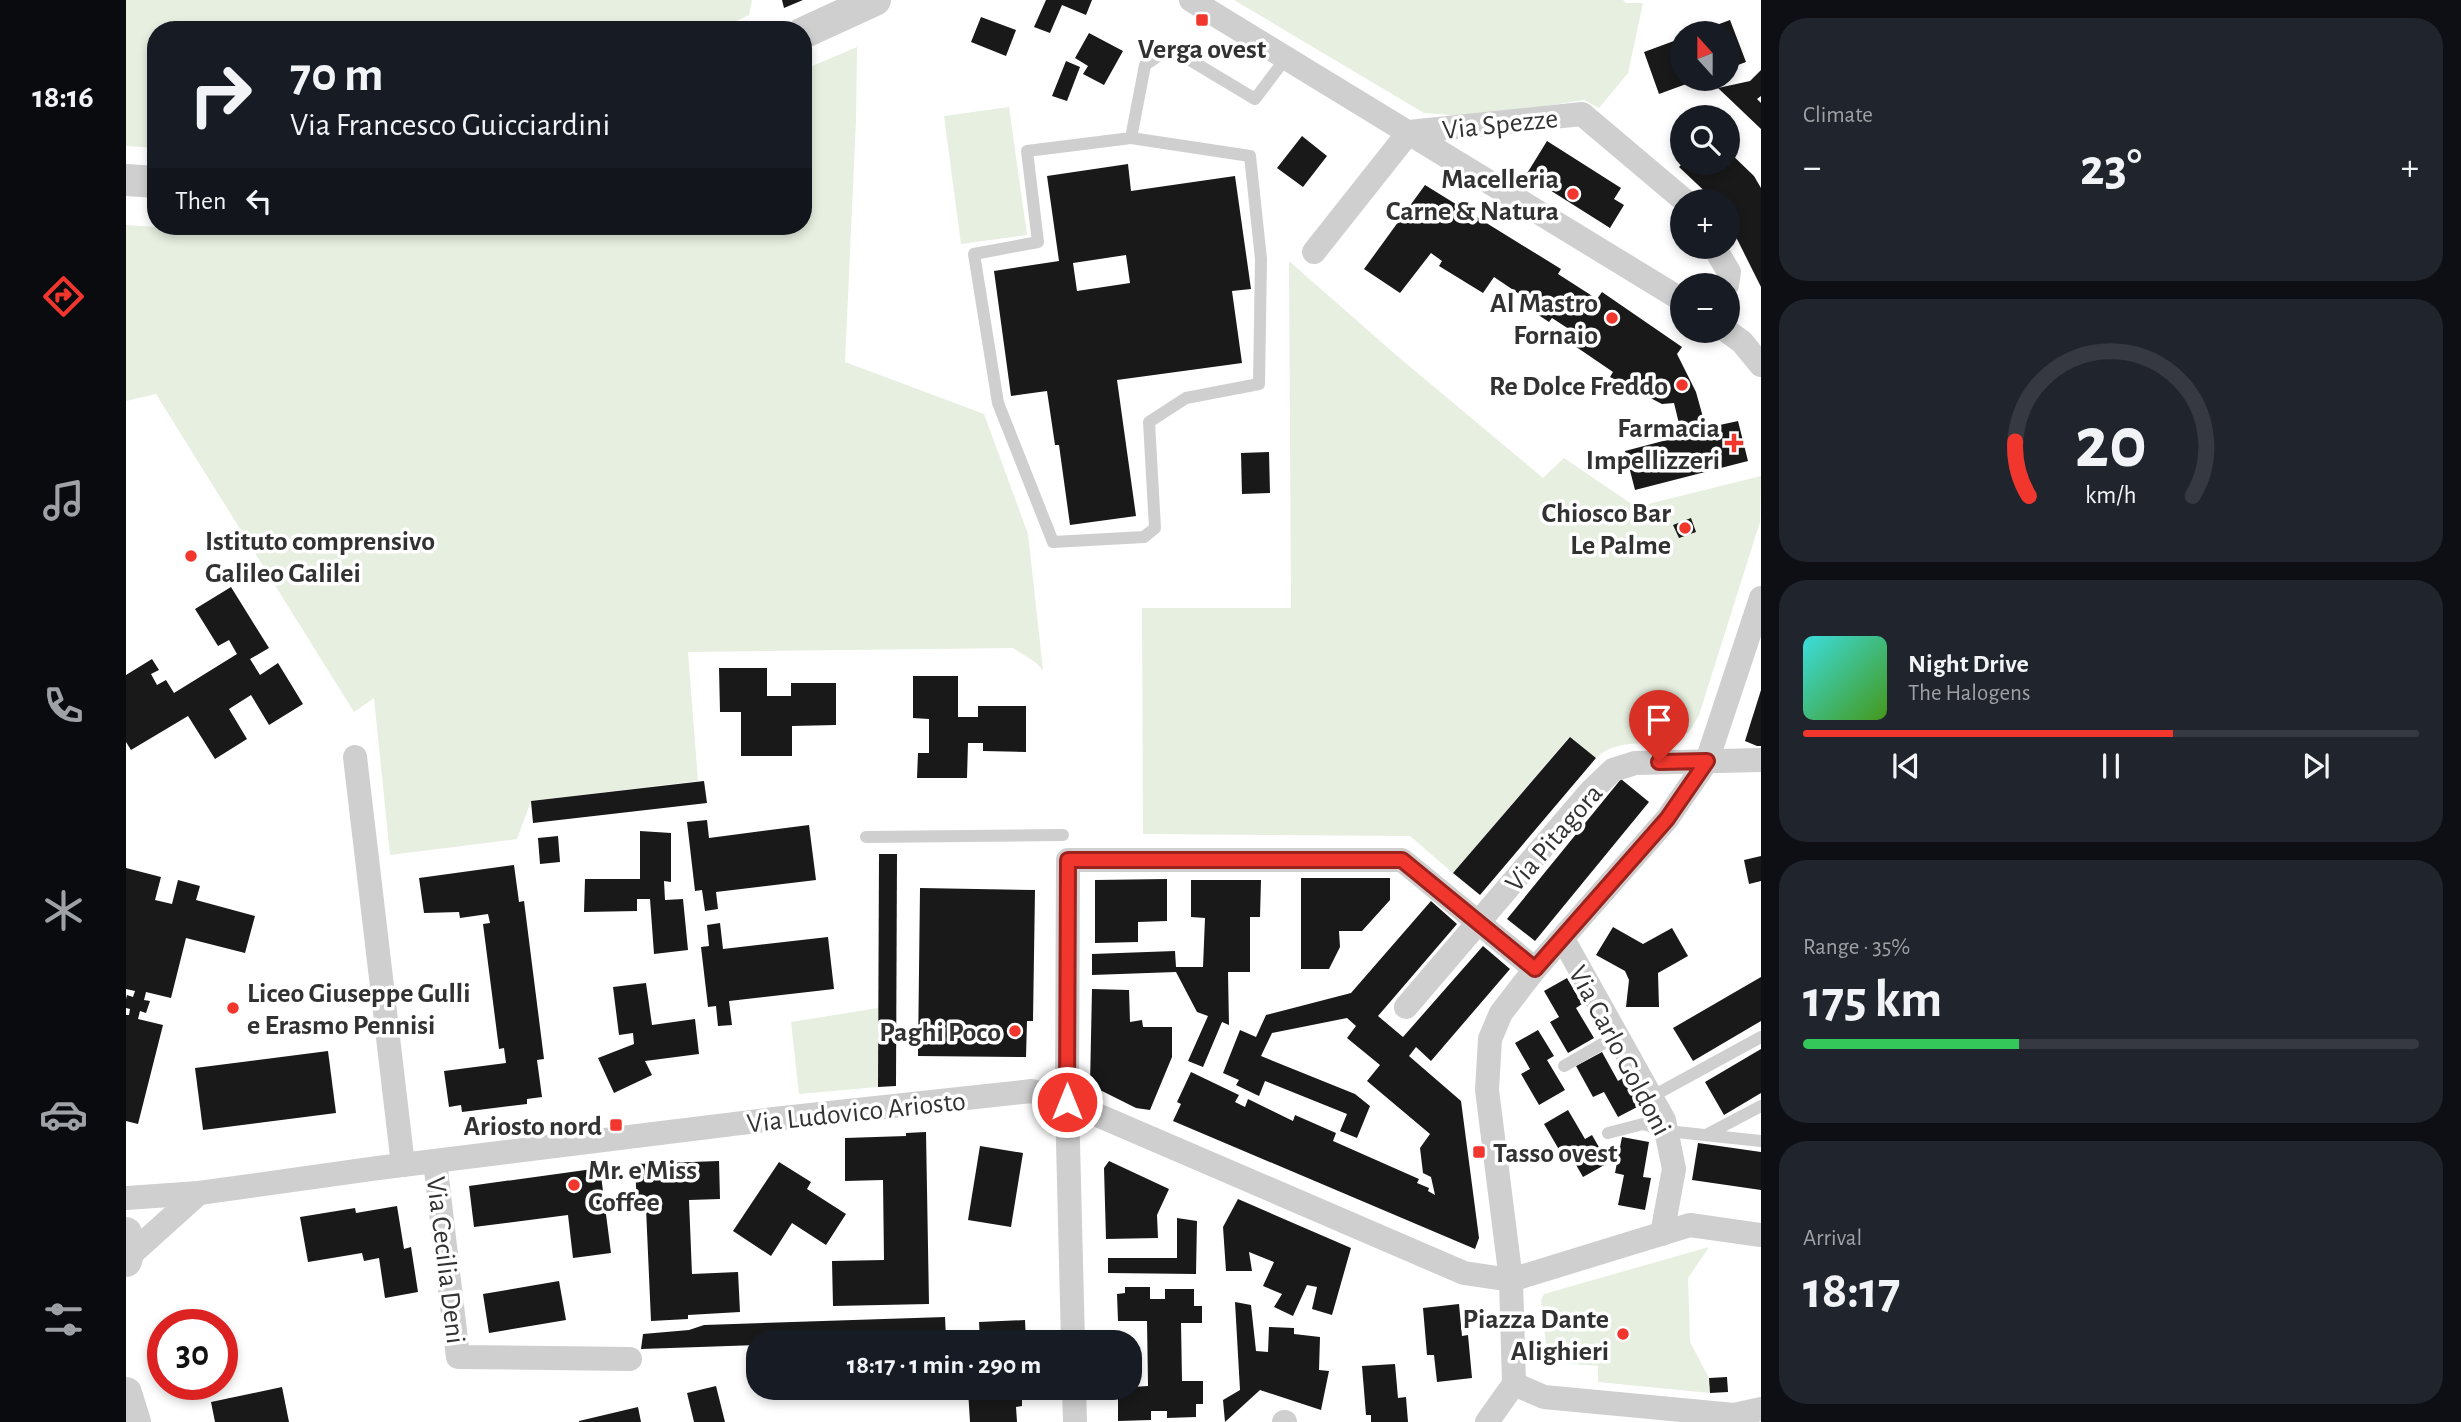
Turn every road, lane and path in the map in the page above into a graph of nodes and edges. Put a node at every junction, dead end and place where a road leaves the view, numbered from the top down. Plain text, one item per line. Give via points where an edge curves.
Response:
1 (875, 0) edge
2 (1199, 2) edge
3 (812, 29) edge
4 (1286, 58) junction
5 (1409, 132) junction
6 (1131, 138) junction
7 (126, 180) edge
8 (147, 181) edge
9 (1671, 189) edge
10 (1314, 252) dead end
11 (1670, 293) edge
12 (1740, 341) edge
13 (1761, 365) edge
14 (1761, 598) edge
15 (355, 757) dead end
16 (1761, 760) edge
17 (1707, 761) junction
18 (1063, 835) dead end
19 (866, 836) dead end
20 (1478, 923) junction
21 (1563, 939) junction
22 (1535, 969) junction
23 (1406, 1007) dead end
24 (1616, 1036) junction
25 (1761, 1037) edge
26 (1564, 1066) dead end
27 (1651, 1097) junction
28 (1067, 1102) junction
29 (1761, 1106) edge
30 (1667, 1131) junction
31 (1608, 1133) dead end
32 (1705, 1136) junction
33 (1761, 1141) edge
34 (435, 1161) junction
35 (403, 1165) junction
36 (199, 1193) junction
37 (126, 1198) edge
38 (1662, 1234) junction
39 (1761, 1235) edge
40 (127, 1250) edge
41 (1511, 1280) junction
42 (1073, 1330) edge
43 (629, 1359) dead end
44 (1511, 1388) junction
45 (126, 1393) edge
46 (1074, 1400) edge
47 (1761, 1409) edge
48 (1735, 1419) edge
49 (135, 1422) edge
50 (1074, 1422) edge
51 (1487, 1422) edge

1 - 3 street
2 - 4 street
4 - 5 street
4 - 6 lane via 1255,99 1170,48 1145,65
5 - 9 street, Via Spezze via 1582,114
5 - 10 street
5 - 11 street
6 - 6 lane via 1027,151 1038,242 974,254 998,403 1053,541 1144,537 1155,528 1149,422 1186,398 1259,384 1261,260 1250,156
7 - 8 street
12 - 13 street
14 - 17 street
15 - 35 street
16 - 17 street, Via Pitagora
17 - 20 street, Via Pitagora via 1635,763 1613,770
17 - 21 street via 1667,819
18 - 19 lane
20 - 22 street
20 - 23 street, Via Pitagora
20 - 28 street via 1402,860 1068,860
21 - 22 street
21 - 24 street, Via Carlo Goldoni
22 - 41 street via 1501,1013 1490,1039 1487,1090
24 - 26 lane
24 - 27 street, Via Carlo Goldoni
25 - 27 lane
27 - 30 street, Via Carlo Goldoni
28 - 34 street, Via Ludovico Ariosto via 1032,1091
28 - 41 street, Via Ludovico Ariosto via 1464,1273
28 - 42 street
29 - 32 lane
30 - 31 lane via 1643,1124
30 - 32 lane
30 - 38 street, Via Carlo Goldoni via 1674,1169
32 - 33 lane
34 - 35 street, Via Ludovico Ariosto
34 - 43 street, Via Cecilia Deni via 458,1357
35 - 36 street, Via Ludovico Ariosto
36 - 37 street, Via Ludovico Ariosto
36 - 40 street
38 - 39 street via 1690,1225
38 - 41 street
41 - 44 street
44 - 48 street
44 - 51 street
45 - 49 street
46 - 50 street
47 - 48 street

